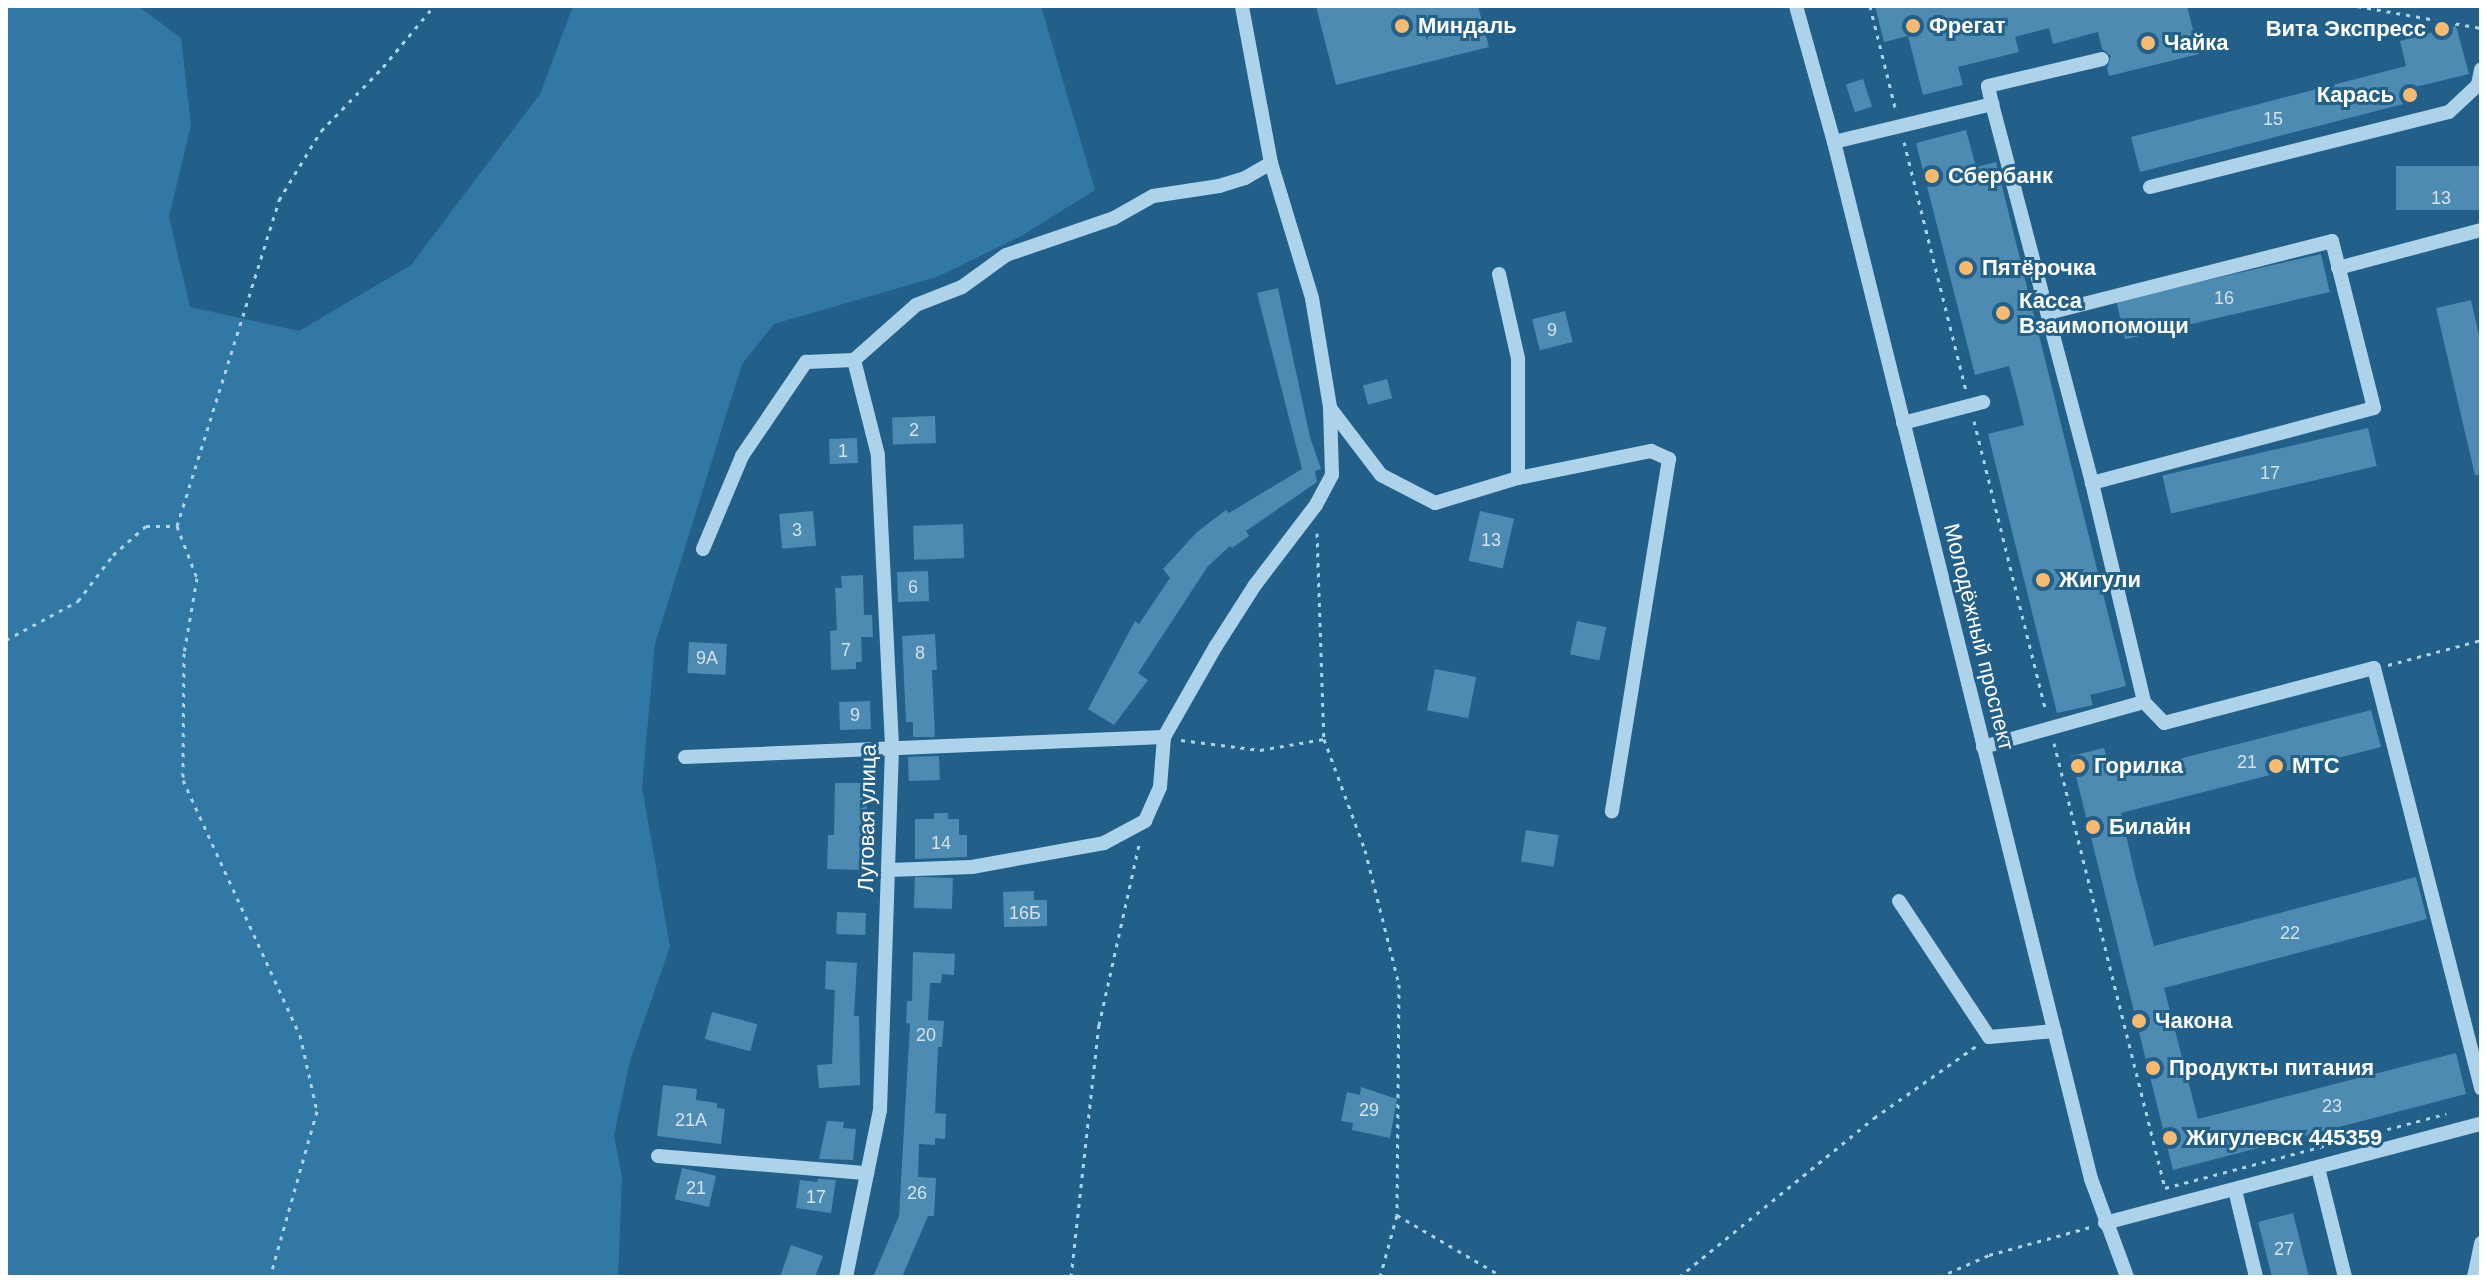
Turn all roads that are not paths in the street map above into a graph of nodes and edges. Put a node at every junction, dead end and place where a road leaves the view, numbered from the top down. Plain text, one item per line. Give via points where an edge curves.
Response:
1 (1242, 6) edge
2 (1796, 6) edge
3 (2102, 59) dead end
4 (2481, 69) edge
5 (1992, 104) junction
6 (1834, 142) junction
7 (1271, 163) junction
8 (2150, 187) dead end
9 (2481, 230) edge
10 (2338, 268) junction
11 (1499, 274) dead end
12 (2048, 313) junction
13 (854, 360) junction
14 (1983, 402) dead end
15 (1330, 407) junction
16 (1903, 423) junction
17 (1518, 478) junction
18 (2092, 483) junction
19 (703, 549) dead end
20 (2144, 702) junction
21 (1164, 737) junction
22 (892, 746) junction
23 (1983, 747) junction
24 (685, 757) dead end
25 (1612, 811) dead end
26 (889, 870) junction
27 (1899, 901) dead end
28 (2055, 1031) junction
29 (2481, 1089) edge
30 (2481, 1124) edge
31 (658, 1156) dead end
32 (2318, 1168) junction
33 (867, 1173) junction
34 (2235, 1190) junction
35 (2105, 1223) junction
36 (2481, 1243) edge
37 (846, 1277) edge
38 (2127, 1277) edge
39 (2256, 1277) edge
40 (2345, 1277) edge
41 (2474, 1277) edge

1 - 7 street
2 - 6 street, Молодёжный проспект
3 - 5 street via 1988,86
4 - 8 street via 2478,85 2449,112
5 - 6 street
5 - 12 street
6 - 16 street, Молодёжный проспект
7 - 13 street via 1219,186 1153,196 1114,218 1006,255 962,287 916,305
7 - 15 street via 1312,298
9 - 10 street
10 - 12 street via 2332,241
10 - 18 street via 2374,408
11 - 17 street via 1518,358
12 - 18 street
13 - 19 street via 806,362 742,456
13 - 22 street, Луговая улица via 878,455
14 - 16 street
15 - 17 street via 1381,475 1435,503
15 - 21 street via 1332,475 1316,505 1255,585
16 - 23 street, Молодёжный проспект
17 - 25 street via 1651,451 1669,459
18 - 20 street
20 - 23 street
20 - 29 street via 2164,723 2374,668
21 - 22 street
21 - 26 street via 1160,787 1145,821 1104,843 972,867
22 - 24 street
22 - 26 street, Луговая улица
23 - 28 street, Молодёжный проспект
26 - 33 street, Луговая улица via 880,1110
27 - 28 street via 1989,1037
28 - 35 street, Молодёжный проспект
30 - 32 street
31 - 33 street
32 - 34 street
32 - 40 street
33 - 37 street, Луговая улица
34 - 35 street
34 - 39 street
35 - 38 street, Молодёжный проспект
36 - 41 street

